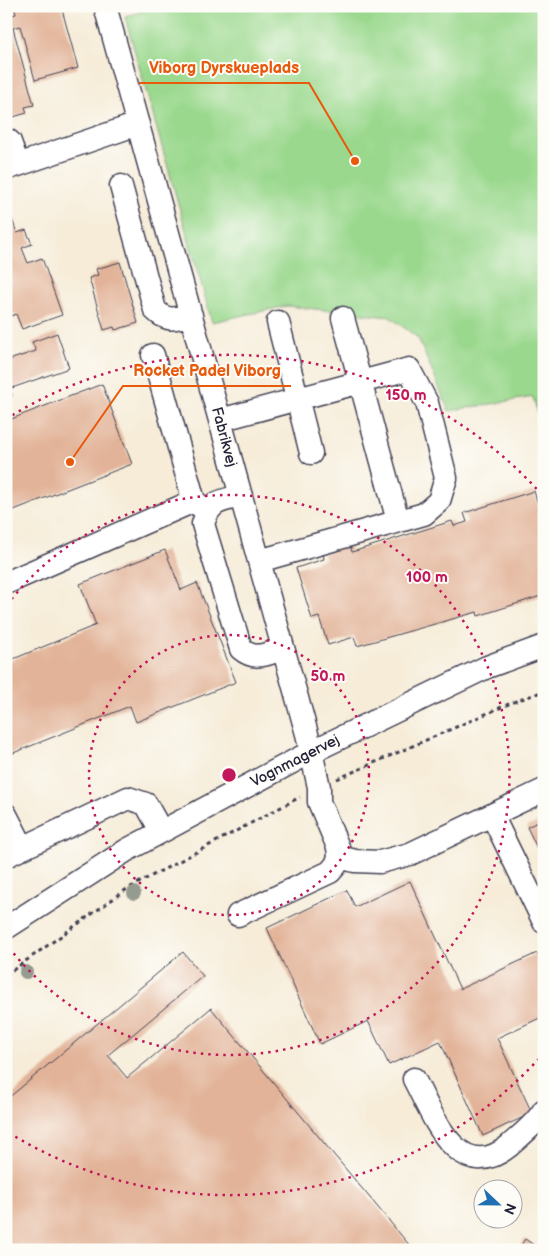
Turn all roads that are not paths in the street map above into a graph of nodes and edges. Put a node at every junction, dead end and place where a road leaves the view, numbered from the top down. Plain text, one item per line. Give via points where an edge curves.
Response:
1 (105, 6) edge
2 (138, 124) junction
3 (6, 139) edge
4 (12, 167) edge
5 (120, 186) dead end
6 (191, 315) junction
7 (343, 318) dead end
8 (278, 322) dead end
9 (153, 355) dead end
10 (360, 382) junction
11 (297, 399) junction
12 (220, 420) junction
13 (310, 452) dead end
14 (241, 496) junction
15 (201, 506) junction
16 (398, 522) junction
17 (259, 561) junction
18 (6, 583) edge
19 (544, 646) edge
20 (283, 648) junction
21 (311, 752) junction
22 (544, 790) edge
23 (6, 815) edge
24 (492, 815) junction
25 (161, 831) junction
26 (14, 852) edge
27 (339, 857) junction
28 (238, 915) dead end
29 (544, 922) edge
30 (6, 928) edge
31 (414, 1079) dead end
32 (544, 1110) edge

1 - 2 street, Fabrikvej
2 - 4 street
2 - 6 street, Fabrikvej
3 - 4 street via 10,142
5 - 6 street via 155,310 163,318 172,320
6 - 12 street, Fabrikvej
7 - 10 street
8 - 11 street
9 - 15 street
10 - 11 street
10 - 16 street
10 - 16 street via 409,369 428,403 446,478 439,501 424,514
11 - 12 street
11 - 13 street
12 - 14 street, Fabrikvej
14 - 15 street
14 - 17 street, Fabrikvej
15 - 18 street
15 - 20 street via 203,524 241,649 258,657
16 - 17 street
17 - 20 street, Fabrikvej
19 - 21 street, Vognmagervej via 487,667
20 - 21 street, Fabrikvej
21 - 25 street, Vognmagervej
21 - 27 street, Fabrikvej via 319,786 319,802
22 - 24 street
23 - 26 street
24 - 27 street via 410,854 380,862
24 - 29 street
25 - 26 street via 146,804 128,798
25 - 30 street, Vognmagervej
27 - 28 street via 330,872
31 - 32 street via 452,1146 465,1156 480,1158 499,1153 522,1135

